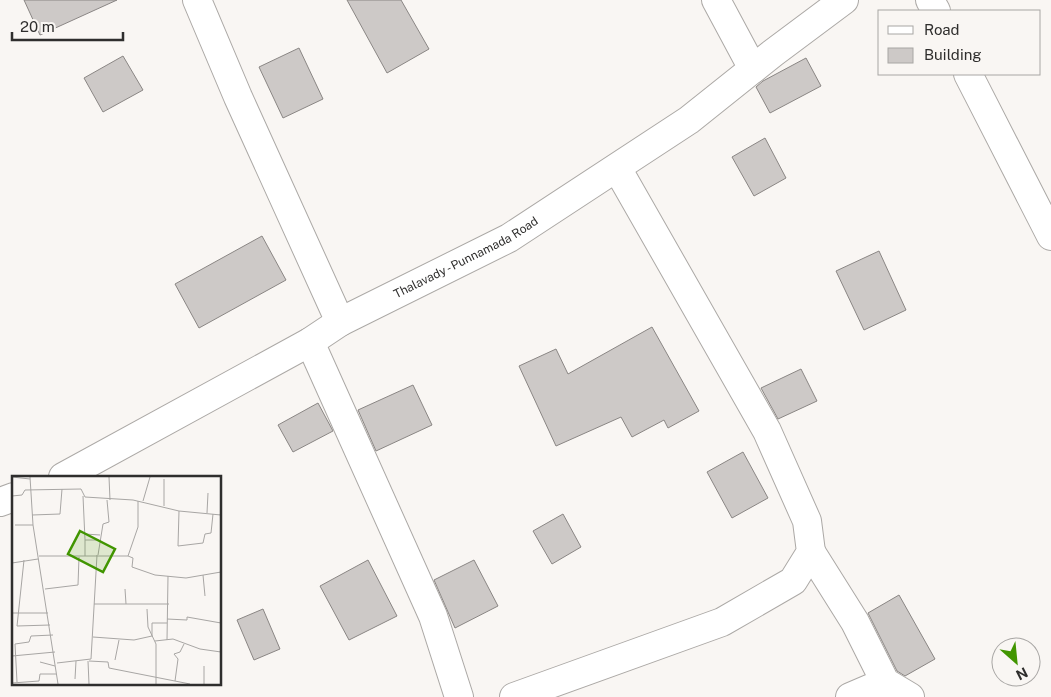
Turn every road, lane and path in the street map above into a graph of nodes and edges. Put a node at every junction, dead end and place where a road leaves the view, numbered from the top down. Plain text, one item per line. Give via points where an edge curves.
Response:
1 (197, 0) edge
2 (716, 0) edge
3 (844, 0) edge
4 (753, 69) junction
5 (969, 75) edge
6 (617, 168) junction
7 (1051, 236) edge
8 (340, 322) junction
9 (310, 342) junction
10 (65, 476) edge
11 (12, 498) edge
12 (0, 502) edge
13 (811, 552) junction
14 (885, 682) junction
15 (459, 697) edge
16 (514, 697) edge
17 (850, 697) edge
18 (910, 697) edge

1 - 8 street
2 - 4 street
3 - 4 street, Thalavady - Punnamada Road
4 - 6 street, Thalavady - Punnamada Road via 689,120
5 - 7 street
6 - 8 street, Thalavady - Punnamada Road via 509,238
6 - 13 street via 767,431 807,521
8 - 9 street, Thalavady - Punnamada Road
9 - 10 street, Thalavady - Punnamada Road
9 - 15 street via 434,616
11 - 12 street
13 - 14 street via 855,622
13 - 16 street via 793,581 722,622
14 - 17 street
14 - 18 street

